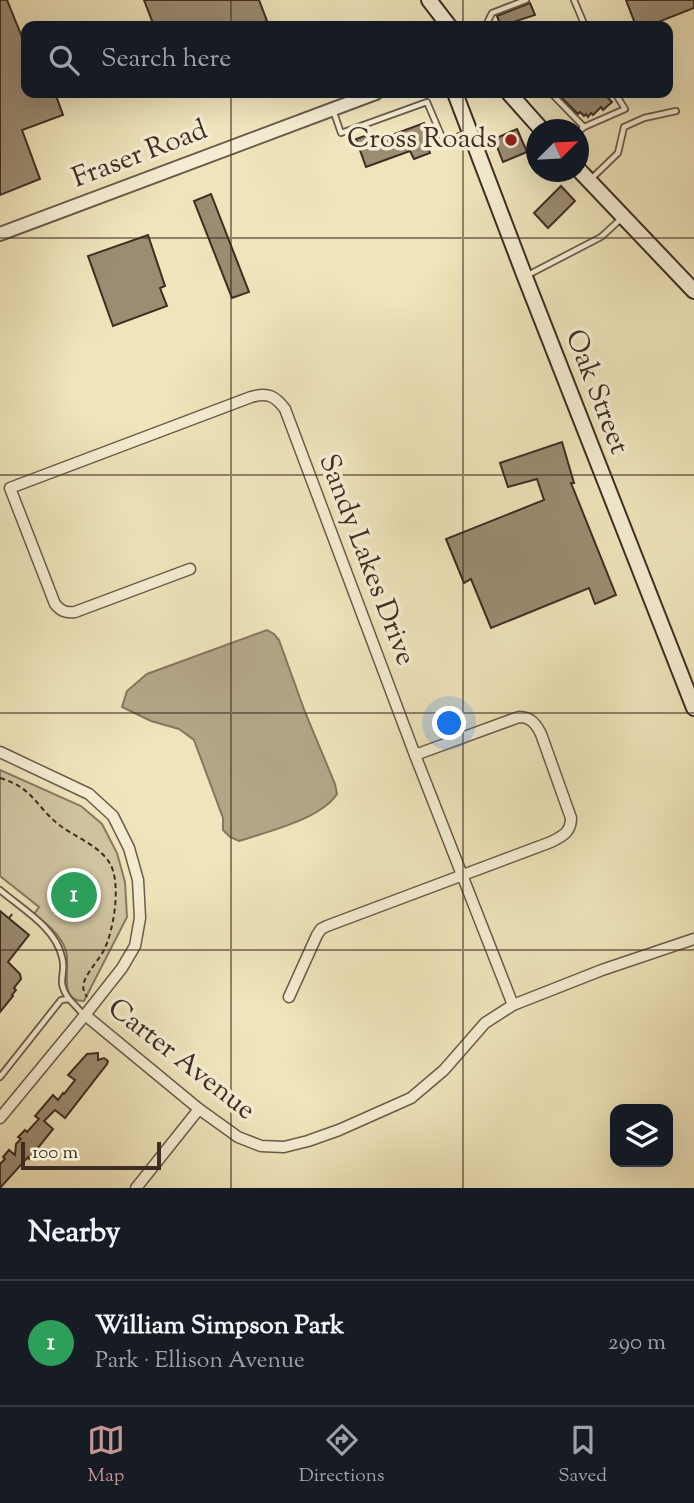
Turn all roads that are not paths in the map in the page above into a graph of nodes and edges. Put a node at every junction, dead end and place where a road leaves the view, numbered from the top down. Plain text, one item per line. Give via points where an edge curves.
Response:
1 (429, 0) edge
2 (526, 0) edge
3 (574, 0) edge
4 (445, 21) edge
5 (488, 21) edge
6 (583, 21) edge
7 (362, 98) edge
8 (457, 98) edge
9 (513, 98) edge
10 (556, 98) edge
11 (618, 98) edge
12 (332, 109) junction
13 (676, 111) dead end
14 (532, 119) edge
15 (576, 119) edge
16 (589, 125) edge
17 (470, 132) junction
18 (589, 180) joint
19 (623, 217) junction
20 (0, 234) edge
21 (525, 277) junction
22 (694, 291) edge
23 (5, 490) edge
24 (190, 569) dead end
25 (694, 708) edge
26 (0, 752) edge
27 (415, 755) junction
28 (462, 875) junction
29 (0, 890) edge
30 (694, 939) edge
31 (289, 997) dead end
32 (69, 999) junction
33 (513, 1005) junction
34 (85, 1015) junction
35 (0, 1077) edge
36 (199, 1109) junction
37 (0, 1118) edge
38 (136, 1188) edge

1 - 4 main road
2 - 5 lane via 492,13
3 - 6 lane
7 - 12 street, Fraser Road
8 - 17 main road, Oak Street
9 - 14 main road
10 - 15 lane
11 - 16 lane via 625,109
12 - 17 lane via 341,133 427,102 444,142
12 - 20 street, Fraser Road
13 - 18 lane via 624,127 618,153
17 - 21 main road, Oak Street
18 - 19 main road
19 - 21 lane via 601,237
19 - 22 main road
21 - 25 main road, Oak Street
23 - 24 street, Sandy Lakes Drive via 55,604 66,613
23 - 27 street, Sandy Lakes Drive via 251,397 268,395 278,400
26 - 34 street via 89,794 113,816 130,848 140,918 135,946
27 - 28 street, Sandy Lakes Drive
27 - 28 street via 519,717 531,720 541,734 572,818 568,832
28 - 31 street via 321,929
28 - 33 street, Sandy Lakes Drive
29 - 32 lane via 53,935 63,958 61,988
30 - 33 street, Carter Avenue
32 - 34 lane
32 - 35 lane via 61,1000
33 - 36 street, Carter Avenue via 485,1023 444,1070 411,1098 308,1141 261,1146 238,1137
34 - 36 street, Carter Avenue
34 - 37 street
36 - 38 street

